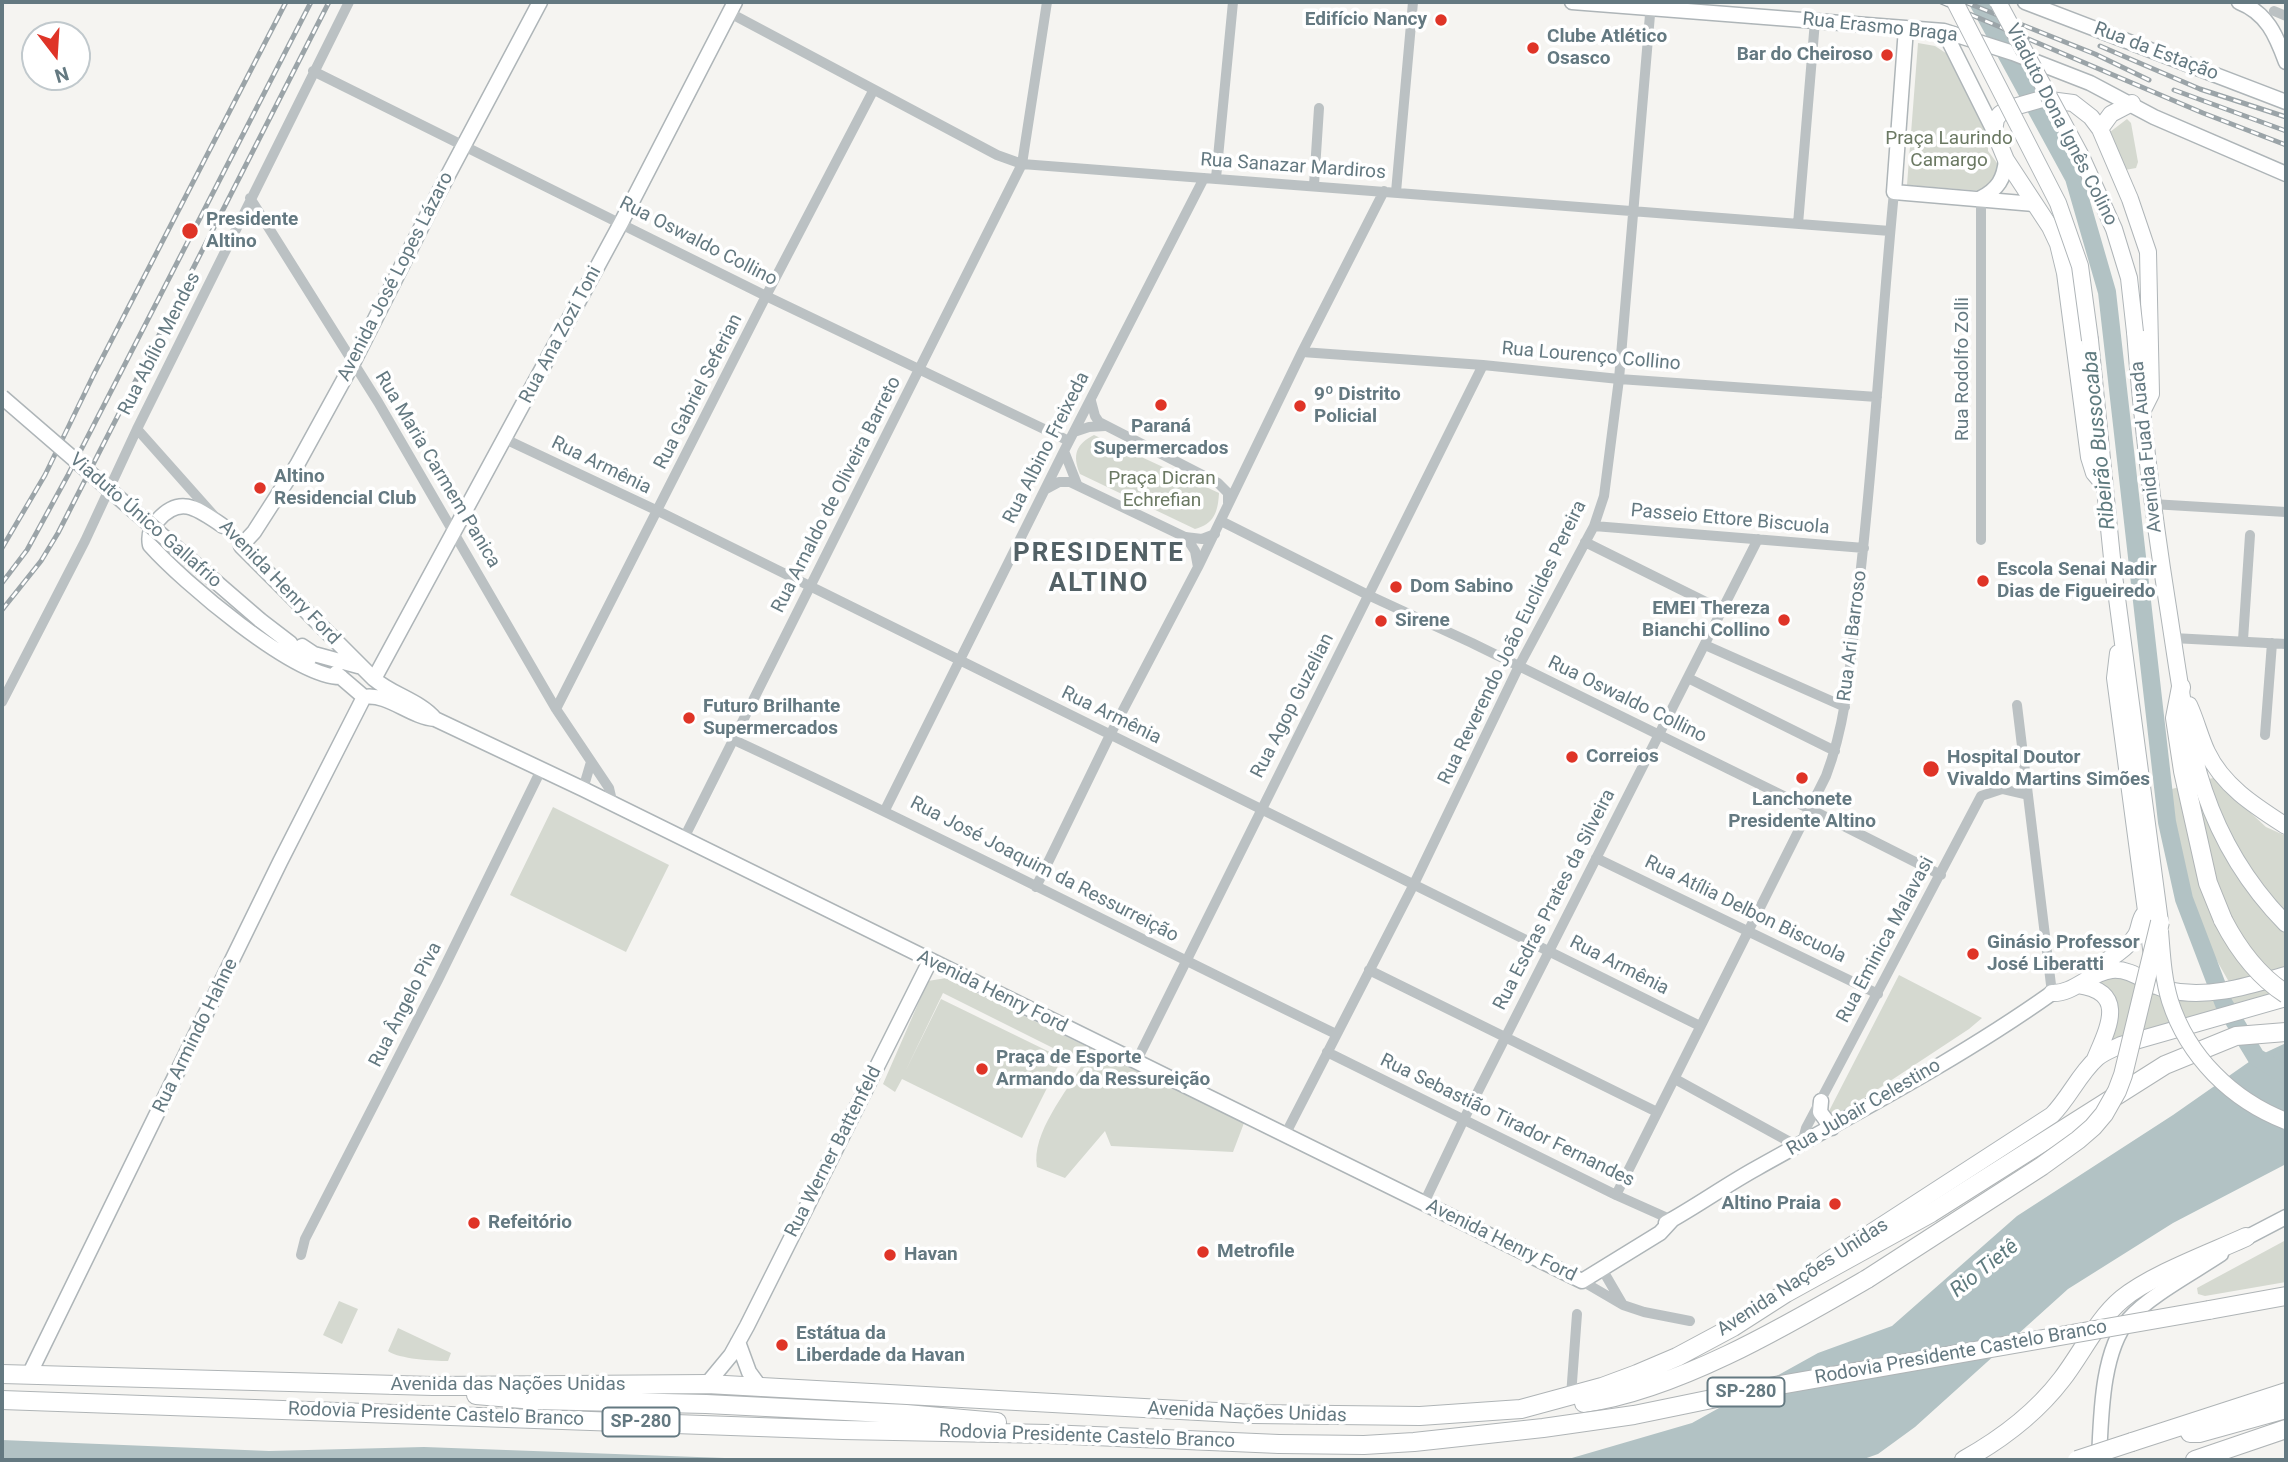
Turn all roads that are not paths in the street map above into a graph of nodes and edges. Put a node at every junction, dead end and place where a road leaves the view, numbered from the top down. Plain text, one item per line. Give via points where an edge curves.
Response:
1 (349, 2) edge
2 (540, 2) edge
3 (1047, 2) edge
4 (1233, 2) edge
5 (1413, 2) edge
6 (1572, 2) edge
7 (1955, 2) edge
8 (1998, 2) edge
9 (2025, 2) edge
10 (2239, 2) edge
11 (1651, 4) edge
12 (732, 7) edge
13 (2274, 11) dead end
14 (2286, 16) edge
15 (1815, 21) junction
16 (1906, 27) junction
17 (1944, 31) junction
18 (2286, 62) edge
19 (313, 71) junction
20 (873, 91) junction
21 (2286, 102) edge
22 (2132, 103) junction
23 (1319, 108) dead end
24 (2100, 129) junction
25 (1994, 131) junction
26 (463, 146) junction
27 (2006, 160) junction
28 (1022, 164) junction
29 (2286, 174) edge
30 (1204, 177) junction
31 (1216, 178) junction
32 (1314, 186) junction
33 (1384, 191) junction
34 (1396, 192) junction
35 (1894, 192) junction
36 (250, 198) junction
37 (1981, 198) junction
38 (2034, 204) junction
39 (1632, 211) junction
40 (621, 223) junction
41 (1798, 224) junction
42 (1890, 231) junction
43 (766, 296) junction
44 (2135, 332) joint
45 (1302, 352) junction
46 (353, 363) junction
47 (1483, 365) junction
48 (919, 370) junction
49 (1619, 379) junction
50 (2, 397) edge
51 (1877, 397) junction
52 (1091, 401) junction
53 (2142, 412) junction
54 (1105, 426) junction
55 (137, 429) junction
56 (1072, 436) junction
57 (505, 439) junction
58 (1064, 451) junction
59 (1240, 481) junction
60 (1218, 483) junction
61 (1077, 485) junction
62 (2104, 485) junction
63 (1046, 489) junction
64 (2152, 504) junction
65 (1227, 507) junction
66 (658, 511) junction
67 (2286, 512) edge
68 (1221, 521) junction
69 (222, 526) junction
70 (1594, 526) junction
71 (455, 531) junction
72 (1215, 534) junction
73 (2250, 535) dead end
74 (1185, 537) junction
75 (1758, 540) junction
76 (1981, 540) dead end
77 (1586, 542) junction
78 (242, 546) junction
79 (1864, 548) junction
80 (1198, 567) junction
81 (810, 587) junction
82 (1368, 595) junction
83 (1722, 610) junction
84 (2122, 637) junction
85 (2173, 638) junction
86 (2243, 640) junction
87 (290, 643) junction
88 (2272, 643) junction
89 (2286, 644) edge
90 (1705, 645) junction
91 (961, 661) junction
92 (1519, 666) junction
93 (368, 672) junction
94 (1688, 678) junction
95 (344, 679) junction
96 (2181, 687) junction
97 (364, 697) junction
98 (2, 702) edge
99 (2017, 705) dead end
100 (1845, 707) junction
101 (556, 709) junction
102 (435, 719) junction
103 (1110, 735) junction
104 (1659, 735) junction
105 (2265, 735) dead end
106 (734, 740) junction
107 (1835, 751) junction
108 (591, 762) junction
109 (541, 770) junction
110 (583, 789) junction
111 (2028, 795) junction
112 (613, 805) junction
113 (1808, 808) junction
114 (1261, 809) junction
115 (885, 810) junction
116 (2286, 826) edge
117 (683, 840) junction
118 (1596, 858) junction
119 (1941, 875) junction
120 (1413, 886) junction
121 (1036, 887) junction
122 (2153, 917) junction
123 (2286, 924) edge
124 (1748, 931) junction
125 (1549, 951) junction
126 (1185, 960) junction
127 (930, 961) junction
128 (1369, 970) junction
129 (2286, 975) edge
130 (2078, 985) junction
131 (2156, 986) junction
132 (2052, 993) junction
133 (1878, 995) junction
134 (2286, 996) edge
135 (1700, 1026) junction
136 (2286, 1032) edge
137 (1336, 1034) junction
138 (1506, 1037) junction
139 (1327, 1052) junction
140 (2095, 1059) junction
141 (1136, 1062) junction
142 (1675, 1079) junction
143 (1821, 1101) junction
144 (1657, 1112) junction
145 (1464, 1119) junction
146 (2286, 1121) edge
147 (1832, 1128) junction
148 (1285, 1135) junction
149 (1801, 1146) junction
150 (1616, 1195) junction
151 (1424, 1203) junction
152 (2286, 1217) edge
153 (1672, 1220) junction
154 (2246, 1237) junction
155 (302, 1255) dead end
156 (1602, 1269) junction
157 (1578, 1279) junction
158 (1786, 1293) junction
159 (2286, 1296) edge
160 (1623, 1305) junction
161 (1577, 1314) dead end
162 (1689, 1321) dead end
163 (738, 1342) junction
164 (2, 1374) edge
165 (29, 1375) junction
166 (707, 1384) junction
167 (433, 1386) junction
168 (761, 1387) junction
169 (2286, 1392) edge
170 (1567, 1397) junction
171 (2, 1400) edge
172 (1014, 1402) joint
173 (2286, 1409) edge
174 (2286, 1429) edge
175 (2162, 1432) junction
176 (1048, 1434) junction
177 (2266, 1436) junction
178 (2286, 1440) edge
179 (1964, 1460) edge
180 (2077, 1460) edge
181 (2099, 1460) edge
182 (2194, 1460) edge

1 - 19 street, Rua Abílio Mendes
2 - 26 street, Avenida José Lopes Lázaro
3 - 28 street, Rua Arnaldo de Oliveira Barreto
4 - 31 street
5 - 34 street
6 - 11 street, Rua Erasmo Braga
7 - 62 main road, bridge via 2058,203 2080,266
8 - 44 main road, Viaduto Dona Ignês Colino, bridge via 2111,221 2129,278
9 - 21 street, Rua da Estação
10 - 18 street via 2264,17
11 - 15 street, Rua Erasmo Braga
11 - 39 street, Rua Reverendo João Euclides Pereira
12 - 20 street, Rua Sanazar Mardiros
12 - 40 street, Rua Ana Zozi Toni
13 - 14 street
15 - 16 street, Rua Erasmo Braga
15 - 41 street
16 - 17 street, Rua Erasmo Braga
16 - 35 street, Rua Ari Barroso
17 - 22 street, Rua Erasmo Braga via 2013,53
17 - 25 street
19 - 26 street, Rua Oswaldo Collino
19 - 36 street, Rua Abílio Mendes
20 - 28 street, Rua Sanazar Mardiros
20 - 43 street, Rua Gabriel Seferian
22 - 24 main road via 2111,114
22 - 29 street, Rua Erasmo Braga via 2154,117
23 - 32 street
24 - 25 main road via 2073,103 2035,101 2000,114
24 - 53 main road via 2148,252 2151,394
25 - 27 main road
26 - 40 street, Rua Oswaldo Collino
26 - 46 street, Avenida José Lopes Lázaro
27 - 37 street via 2000,182
27 - 38 main road
28 - 30 street, Rua Sanazar Mardiros
28 - 48 street, Rua Arnaldo de Oliveira Barreto
30 - 31 street, Rua Sanazar Mardiros
30 - 52 street, Rua Albino Freixeda
31 - 32 street, Rua Sanazar Mardiros
32 - 33 street, Rua Sanazar Mardiros
33 - 34 street, Rua Sanazar Mardiros
33 - 45 street
34 - 39 street, Rua Sanazar Mardiros
35 - 37 street
35 - 42 street, Rua Ari Barroso
36 - 46 street, Rua Maria Carmem Panica
36 - 55 street, Rua Abílio Mendes
37 - 38 street
37 - 76 street, Rua Rodolfo Zolli
38 - 62 main road via 2058,244 2089,457
39 - 41 street, Rua Sanazar Mardiros
39 - 49 street, Rua Reverendo João Euclides Pereira
40 - 43 street, Rua Oswaldo Collino
40 - 57 street, Rua Ana Zozi Toni
41 - 42 street, Rua Sanazar Mardiros
42 - 51 street, Rua Ari Barroso
43 - 48 street, Rua Oswaldo Collino
43 - 66 street, Rua Gabriel Seferian
44 - 53 main road, Avenida Fuad Auada
45 - 47 street, Rua Lourenço Collino
45 - 59 street
46 - 71 street, Rua Maria Carmem Panica
46 - 78 street, Avenida José Lopes Lázaro via 297,465
47 - 49 street, Rua Lourenço Collino
47 - 82 street, Rua Agop Guzelian
48 - 56 street, Rua Oswaldo Collino
48 - 81 street, Rua Arnaldo de Oliveira Barreto
49 - 51 street, Rua Lourenço Collino
49 - 70 street, Rua Reverendo João Euclides Pereira via 1608,477
50 - 87 street, Viaduto Único Gallafrio, bridge
51 - 79 street, Rua Ari Barroso
52 - 54 street via 1095,416
52 - 56 street, Rua Albino Freixeda
53 - 64 main road, Avenida Fuad Auada
54 - 56 street via 1089,427
54 - 60 street
55 - 69 street, Avenida Henry Ford
55 - 98 street, Rua Abílio Mendes
56 - 58 street, Rua Albino Freixeda
57 - 66 street, Rua Armênia
57 - 71 street, Rua Ana Zozi Toni
58 - 61 street
58 - 63 street, Rua Albino Freixeda
59 - 60 street
59 - 65 street
60 - 65 street via 1228,493
61 - 63 street via 1059,482
61 - 74 street
62 - 84 main road
63 - 91 street, Rua Albino Freixeda
64 - 67 street
64 - 85 main road, Avenida Fuad Auada
65 - 68 street
66 - 81 street, Rua Armênia
66 - 101 street, Rua Gabriel Seferian
68 - 72 street
68 - 82 street, Rua Oswaldo Collino
69 - 78 street, Avenida Henry Ford
69 - 95 street via 190,507 173,508 155,524 150,545 271,647 316,673
70 - 75 street, Passeio Ettore Biscuola
70 - 77 street, Rua Reverendo João Euclides Pereira
71 - 93 street, Rua Ana Zozi Toni via 381,664
71 - 101 street, Rua Maria Carmem Panica
72 - 74 street via 1202,539
72 - 80 street
73 - 86 street
74 - 80 street via 1195,551
75 - 79 street, Passeio Ettore Biscuola
75 - 83 street, Rua Esdras Prates da Silveira
77 - 83 street
77 - 92 street, Rua Reverendo João Euclides Pereira
78 - 93 street, Avenida Henry Ford
79 - 100 street, Rua Ari Barroso
80 - 103 street
81 - 91 street, Rua Armênia
81 - 106 street, Rua Arnaldo de Oliveira Barreto
82 - 92 street, Rua Oswaldo Collino
82 - 114 street, Rua Agop Guzelian
83 - 90 street, Rua Esdras Prates da Silveira
84 - 122 main road
84 - 122 main road via 2115,678
85 - 86 street
85 - 96 main road, Avenida Fuad Auada
86 - 88 street
87 - 93 street, Viaduto Único Gallafrio
87 - 95 street, Viaduto Único Gallafrio via 295,651
88 - 89 street
88 - 105 street
90 - 94 street, Rua Esdras Prates da Silveira
90 - 100 street
91 - 103 street, Rua Armênia
91 - 115 street, Rua Albino Freixeda
92 - 104 street, Rua Oswaldo Collino
92 - 120 street, Rua Reverendo João Euclides Pereira
93 - 95 street via 367,684
93 - 102 street, Avenida Henry Ford
94 - 104 street, Rua Esdras Prates da Silveira
94 - 107 street
95 - 97 street, Viaduto Único Gallafrio
96 - 116 main road via 2216,768 2256,807
96 - 123 main road via 2198,778 2214,818 2254,886
96 - 134 highway, bridge via 2175,718 2208,883 2242,951
97 - 102 street, Avenida Henry Ford via 374,695 422,718
97 - 165 street, Rua Armindo Hahne
99 - 111 street
100 - 107 street, Rua Ari Barroso
101 - 108 street, Rua Maria Carmem Panica
102 - 109 street, Avenida Henry Ford
103 - 114 street, Rua Armênia
103 - 121 street
104 - 113 street, Rua Oswaldo Collino
104 - 118 street, Rua Esdras Prates da Silveira
106 - 115 street, Rua José Joaquim da Ressurreição
106 - 117 street, Rua Arnaldo de Oliveira Barreto
107 - 113 street, Rua Ari Barroso
108 - 110 street
108 - 112 street, Rua Maria Carmem Panica via 609,788
109 - 110 street, Avenida Henry Ford
109 - 155 street, Rua Ângelo Piva via 305,1239
110 - 112 street, Avenida Henry Ford
111 - 119 street, Rua Eminica Malavasi via 2002,789 1981,796
111 - 132 street
112 - 117 street, Avenida Henry Ford
113 - 119 street, Rua Oswaldo Collino
113 - 124 street, Rua Ari Barroso
114 - 120 street, Rua Armênia
114 - 126 street, Rua Agop Guzelian
115 - 121 street, Rua José Joaquim da Ressurreição
117 - 127 street, Avenida Henry Ford
118 - 124 street, Rua Atília Delbon Biscuola
118 - 125 street, Rua Esdras Prates da Silveira
119 - 133 street, Rua Eminica Malavasi
120 - 125 street, Rua Armênia
120 - 128 street, Rua Reverendo João Euclides Pereira
121 - 126 street, Rua José Joaquim da Ressurreição
122 - 131 main road
122 - 132 main road via 2140,918 2138,932 2129,944
122 - 146 main road, bridge via 2170,1000 2190,1042 2229,1088
122 - 170 highway, bridge via 2123,1075 2093,1127 2042,1167 1808,1313 1640,1390 1584,1403
124 - 133 street, Rua Atília Delbon Biscuola
124 - 135 street, Rua Ari Barroso
125 - 135 street, Rua Armênia
125 - 138 street, Rua Esdras Prates da Silveira
126 - 137 street, Rua José Joaquim da Ressurreição
126 - 141 street, Rua Agop Guzelian
127 - 141 street, Avenida Henry Ford
127 - 163 street, Rua Werner Battenfeld
128 - 137 street, Rua Reverendo João Euclides Pereira
128 - 138 street
129 - 131 main road via 2203,993
130 - 131 main road via 2098,973 2123,970
130 - 132 main road
130 - 140 main road via 2105,997 2112,1014
132 - 147 street, Rua Jubair Celestino
133 - 143 street, Rua Eminica Malavasi
134 - 140 main road, Avenida Nações Unidas via 2121,1045
135 - 142 street, Rua Ari Barroso
136 - 158 highway, bridge via 2236,1036 2185,1055 1931,1213
137 - 139 street, Rua Reverendo João Euclides Pereira
138 - 144 street
138 - 145 street, Rua Esdras Prates da Silveira
139 - 145 street, Rua Sebastião Tirador Fernandes
139 - 148 street, Rua Reverendo João Euclides Pereira
140 - 158 main road, Avenida Nações Unidas via 2052,1115 1823,1264
141 - 148 street, Avenida Henry Ford
142 - 144 street, Rua Ari Barroso
142 - 149 street
143 - 147 street via 1820,1112
143 - 149 street, Rua Eminica Malavasi
144 - 150 street, Rua Ari Barroso
145 - 150 street, Rua Sebastião Tirador Fernandes
145 - 151 street, Rua Esdras Prates da Silveira
147 - 149 street, Rua Jubair Celestino
148 - 151 street, Avenida Henry Ford
149 - 153 street, Rua Jubair Celestino
150 - 153 street, Rua Sebastião Tirador Fernandes
151 - 157 street, Avenida Henry Ford
152 - 154 street
153 - 156 street, Rua Jubair Celestino via 1660,1233
153 - 157 street, Rua Jubair Celestino
154 - 179 highway via 2121,1300 2042,1403
154 - 181 street via 2142,1307 2122,1329 2106,1381
156 - 157 street, Rua Jubair Celestino
156 - 160 street, Avenida Henry Ford
157 - 160 street, Avenida Henry Ford
158 - 170 highway, Avenida Nações Unidas via 1733,1328 1676,1357
159 - 176 highway, Rodovia Presidente Castelo Branco / SP-280, bridge via 1543,1428 1364,1445
160 - 162 street, Avenida Henry Ford
161 - 170 street
163 - 166 street, Rua Werner Battenfeld
163 - 168 street via 749,1372
164 - 165 highway, Avenida das Nações Unidas
165 - 167 highway, Avenida das Nações Unidas
166 - 167 highway, Avenida das Nações Unidas
166 - 168 highway, Avenida das Nações Unidas
167 - 176 highway via 508,1399 906,1414 1011,1424
168 - 172 highway, Avenida das Nações Unidas
169 - 175 highway
170 - 172 highway, Avenida Nações Unidas via 1508,1410 1367,1417
171 - 176 highway, Rodovia Presidente Castelo Branco / SP-280
173 - 175 highway via 2199,1433
174 - 177 highway
175 - 180 highway, bridge
177 - 178 main road
177 - 182 highway

